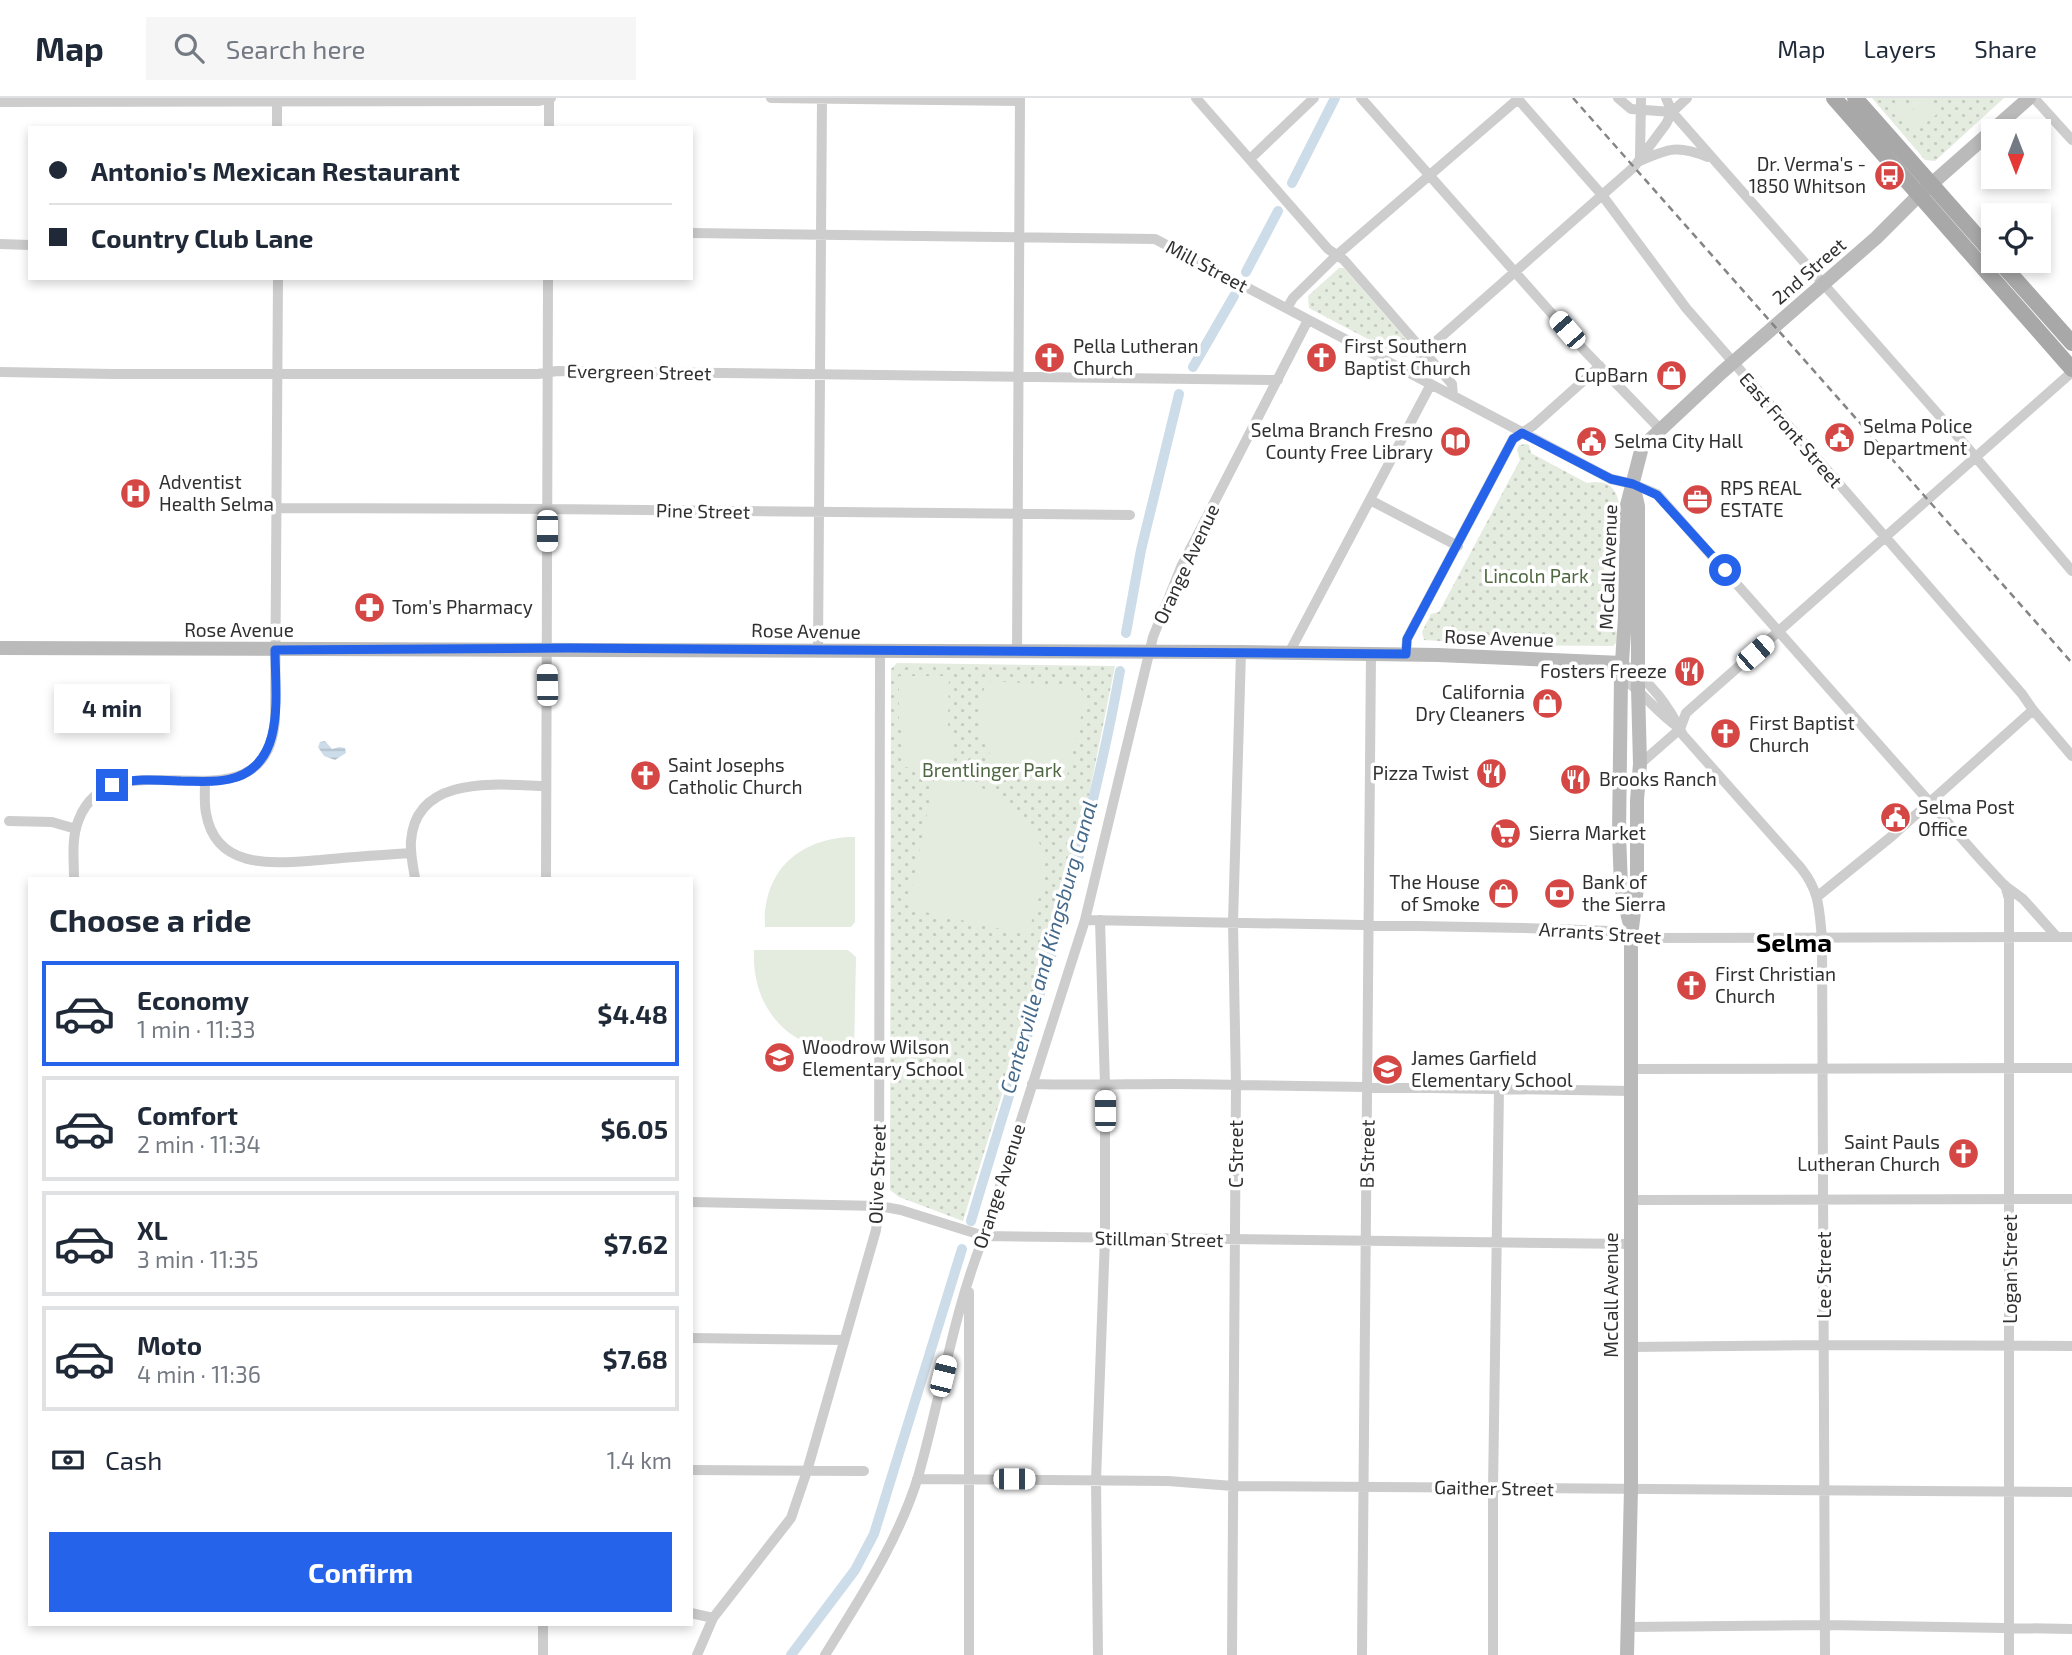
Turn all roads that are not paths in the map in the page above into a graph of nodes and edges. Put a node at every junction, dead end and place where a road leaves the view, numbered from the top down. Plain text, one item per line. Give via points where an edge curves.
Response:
1 (550, 98) edge
2 (771, 98) edge
3 (822, 98) edge
4 (1196, 98) edge
5 (1314, 98) edge
6 (1361, 98) edge
7 (1618, 98) edge
8 (1642, 98) edge
9 (1666, 98) edge
10 (1687, 98) edge
11 (1835, 98) edge
12 (1855, 98) edge
13 (2029, 98) edge
14 (2034, 98) edge
15 (1020, 99) edge
16 (1517, 99) edge
17 (0, 102) edge
18 (277, 102) junction
19 (1641, 111) junction
20 (1672, 112) junction
21 (277, 126) edge
22 (549, 126) edge
23 (2072, 141) edge
24 (1711, 158) junction
25 (1250, 159) junction
26 (1639, 161) junction
27 (1429, 176) junction
28 (1932, 184) junction
29 (1602, 195) junction
30 (1919, 195) junction
31 (693, 233) edge
32 (820, 235) junction
33 (1018, 236) junction
34 (1981, 240) edge
35 (0, 244) edge
36 (28, 245) edge
37 (1337, 255) junction
38 (1516, 272) junction
39 (2010, 273) edge
40 (278, 280) edge
41 (548, 280) edge
42 (1824, 283) junction
43 (1287, 308) junction
44 (1308, 320) junction
45 (2072, 344) edge
46 (1425, 351) junction
47 (1733, 362) junction
48 (1600, 366) junction
49 (2072, 371) edge
50 (0, 372) edge
51 (547, 372) junction
52 (278, 373) junction
53 (819, 374) junction
54 (1412, 374) junction
55 (1018, 376) junction
56 (1278, 380) junction
57 (1431, 384) junction
58 (1453, 396) junction
59 (1660, 429) junction
60 (1522, 433) junction
61 (1975, 458) junction
62 (1633, 484) junction
63 (1370, 500) junction
64 (277, 508) junction
65 (547, 509) junction
66 (818, 512) junction
67 (1017, 514) junction
68 (1130, 515) dead end
69 (1885, 538) junction
70 (1458, 546) junction
71 (2072, 571) edge
72 (1780, 632) junction
73 (0, 648) edge
74 (547, 648) junction
75 (275, 650) junction
76 (818, 651) junction
77 (880, 651) junction
78 (1017, 652) junction
79 (1149, 652) junction
80 (1241, 652) junction
81 (1289, 653) junction
82 (1371, 654) junction
83 (1406, 654) junction
84 (1618, 668) junction
85 (1638, 673) junction
86 (1638, 688) junction
87 (2033, 710) junction
88 (1680, 729) junction
89 (2072, 756) edge
90 (1640, 764) junction
91 (205, 781) junction
92 (546, 786) junction
93 (1930, 802) junction
94 (9, 821) dead end
95 (76, 829) junction
96 (411, 853) junction
97 (74, 877) edge
98 (415, 877) edge
99 (546, 877) edge
100 (2004, 885) junction
101 (1818, 896) junction
102 (1085, 920) junction
103 (1100, 920) junction
104 (1233, 922) junction
105 (1369, 926) junction
106 (1631, 936) junction
107 (2010, 937) junction
108 (2057, 937) junction
109 (2072, 937) edge
110 (1822, 938) junction
111 (1822, 1067) junction
112 (2010, 1068) junction
113 (2072, 1068) edge
114 (1632, 1069) junction
115 (1032, 1084) junction
116 (1105, 1085) junction
117 (1236, 1085) junction
118 (1368, 1087) junction
119 (1499, 1089) junction
120 (1633, 1091) junction
121 (2010, 1199) junction
122 (2072, 1199) edge
123 (1631, 1200) junction
124 (1824, 1200) junction
125 (693, 1202) edge
126 (879, 1206) junction
127 (984, 1236) junction
128 (1105, 1238) junction
129 (1236, 1239) junction
130 (1366, 1241) junction
131 (1497, 1242) junction
132 (1631, 1244) junction
133 (969, 1273) junction
134 (693, 1338) edge
135 (844, 1340) junction
136 (1823, 1345) junction
137 (2010, 1346) junction
138 (2072, 1346) edge
139 (1630, 1347) junction
140 (693, 1470) edge
141 (807, 1471) junction
142 (864, 1471) dead end
143 (917, 1479) junction
144 (968, 1479) junction
145 (1096, 1480) junction
146 (1233, 1486) junction
147 (1363, 1487) junction
148 (1493, 1489) junction
149 (1631, 1489) junction
150 (1824, 1489) junction
151 (2010, 1492) junction
152 (2072, 1492) edge
153 (693, 1613) edge
154 (713, 1618) junction
155 (1826, 1625) junction
156 (543, 1626) edge
157 (1628, 1627) junction
158 (2010, 1629) junction
159 (2072, 1629) edge
160 (543, 1655) edge
161 (697, 1655) edge
162 (825, 1655) edge
163 (969, 1655) edge
164 (1098, 1655) edge
165 (1232, 1655) edge
166 (1362, 1655) edge
167 (1493, 1655) edge
168 (1627, 1655) edge
169 (1825, 1655) edge
170 (2009, 1655) edge

1 - 18 street
1 - 22 street
2 - 3 street
3 - 15 street
3 - 32 street
4 - 25 street
5 - 25 street
6 - 27 street
7 - 19 street
8 - 19 street
9 - 20 street
10 - 20 street
11 - 30 main road
12 - 28 main road
13 - 28 main road, 2nd Street
14 - 23 street
15 - 33 street
16 - 27 street
16 - 29 street, East Front Street
17 - 18 street
18 - 21 street
19 - 20 street
19 - 26 street
20 - 24 street
20 - 26 street
24 - 26 street via 1676,148
24 - 42 street
25 - 37 street
26 - 29 street
27 - 37 street
27 - 38 street
28 - 30 main road, 2nd Street
28 - 34 main road
29 - 38 street
29 - 47 street, East Front Street via 1678,299
30 - 42 main road, 2nd Street
30 - 49 main road
31 - 32 street, Mill Street
32 - 33 street, Mill Street
32 - 53 street
33 - 43 street, Mill Street via 1156,239
33 - 55 street
35 - 36 street
37 - 43 street
37 - 46 street
38 - 46 street
38 - 48 street
39 - 45 main road
40 - 52 street
41 - 51 street
42 - 47 main road, 2nd Street
42 - 61 street
43 - 44 street, Mill Street
44 - 54 street, Mill Street
44 - 56 street, Orange Avenue
46 - 54 street
46 - 58 street via 1452,384
47 - 59 main road, 2nd Street
47 - 69 street, East Front Street
48 - 59 street
48 - 60 street
49 - 61 street
50 - 52 street, Evergreen Street
51 - 52 street, Evergreen Street
51 - 53 street, Evergreen Street
51 - 65 street
52 - 64 street
53 - 55 street, Evergreen Street
53 - 66 street
54 - 57 street, Mill Street
55 - 56 street, Evergreen Street
55 - 67 street
56 - 79 street, Orange Avenue via 1181,568
57 - 58 street, Mill Street
57 - 63 street
58 - 60 street, Mill Street
59 - 62 main road, 2nd Street via 1642,447
60 - 62 street, Mill Street via 1611,479
60 - 70 street via 1513,439
61 - 69 street
61 - 71 street
62 - 72 street, Mill Street via 1657,495
62 - 84 main road, McCall Avenue via 1627,505
62 - 85 main road, McCall Avenue via 1639,506
63 - 70 street
63 - 81 street
64 - 65 street, Pine Street
64 - 75 street
65 - 66 street, Pine Street
65 - 74 street
66 - 67 street, Pine Street
66 - 76 street
67 - 68 street, Pine Street
67 - 78 street
69 - 72 street
69 - 87 street, East Front Street
70 - 83 street via 1407,639
72 - 88 street via 1686,713
72 - 93 street, Mill Street
73 - 75 main road, Rose Avenue
74 - 75 main road, Rose Avenue
74 - 76 main road, Rose Avenue
74 - 92 street
75 - 91 street via 274,728 268,751 238,776
76 - 77 main road, Rose Avenue
77 - 78 main road, Rose Avenue
77 - 126 street, Olive Street
78 - 79 main road, Rose Avenue
79 - 80 main road, Rose Avenue
79 - 102 street, Orange Avenue
80 - 81 main road, Rose Avenue
80 - 104 street, C Street
81 - 82 main road, Rose Avenue
82 - 83 main road, Rose Avenue
82 - 105 street, B Street
83 - 84 main road, Rose Avenue via 1585,661
84 - 85 street
84 - 86 street
84 - 106 main road, McCall Avenue via 1621,887
85 - 86 main road, McCall Avenue
85 - 88 street via 1672,712
86 - 88 street
86 - 90 main road, McCall Avenue
87 - 89 street, East Front Street
87 - 93 street
88 - 90 street
88 - 101 street via 1801,868
90 - 106 main road, McCall Avenue
91 - 95 street via 138,780 112,785 88,802
91 - 96 street via 210,827 227,849 243,859 274,863
92 - 96 street via 468,786 442,794 418,818
92 - 99 street
93 - 100 street, Mill Street
93 - 101 street
94 - 95 street via 52,822
95 - 97 street
96 - 98 street
100 - 107 street, Logan Street
100 - 108 street, Mill Street
101 - 110 street, Lee Street
102 - 103 street, Arrants Street
102 - 115 street, Orange Avenue
103 - 104 street, Arrants Street
103 - 116 street
104 - 105 street, Arrants Street
104 - 117 street, C Street
105 - 106 street, Arrants Street via 1598,930
105 - 118 street, B Street
106 - 110 street, Arrants Street
106 - 114 main road, McCall Avenue
107 - 108 street, Arrants Street
107 - 110 street, Arrants Street
107 - 112 street, Logan Street
108 - 109 street, Arrants Street
110 - 111 street, Lee Street
111 - 112 street
111 - 114 street
111 - 124 street, Lee Street
112 - 113 street
112 - 121 street, Logan Street
114 - 120 main road, McCall Avenue
115 - 116 street
115 - 127 street, Orange Avenue
116 - 117 street
116 - 128 street
117 - 118 street
117 - 129 street, C Street
118 - 119 street
118 - 130 street, B Street
119 - 120 street
119 - 131 street
120 - 123 main road, McCall Avenue
121 - 122 street
121 - 124 street
121 - 137 street, Logan Street
123 - 124 street
123 - 132 main road, McCall Avenue
124 - 136 street, Lee Street
125 - 126 street, Stillman Street
126 - 127 street, Stillman Street
126 - 135 street, Olive Street
127 - 128 street, Stillman Street
127 - 133 street, Orange Avenue
128 - 129 street, Stillman Street
128 - 145 street
129 - 130 street, Stillman Street
129 - 146 street, C Street
130 - 131 street, Stillman Street
130 - 147 street, B Street
131 - 132 street, Stillman Street
131 - 148 street
132 - 139 main road, McCall Avenue
133 - 143 street, Orange Avenue
133 - 144 street
134 - 135 street
135 - 141 street, Olive Street
136 - 137 street
136 - 139 street
136 - 150 street, Lee Street
137 - 138 street
137 - 151 street, Logan Street
139 - 149 main road, McCall Avenue
140 - 141 street
141 - 142 street
141 - 154 street, Olive Street via 786,1527
143 - 144 street, Gaither Street
143 - 162 street, Orange Avenue via 885,1558
144 - 145 street, Gaither Street
144 - 163 street
145 - 146 street, Gaither Street
145 - 164 street
146 - 147 street, Gaither Street
146 - 165 street, C Street
147 - 148 street, Gaither Street
147 - 166 street, B Street
148 - 149 street, Gaither Street
148 - 167 street
149 - 150 street, Gaither Street
149 - 157 main road, McCall Avenue
150 - 151 street, Gaither Street
150 - 155 street, Lee Street
151 - 152 street, Gaither Street
151 - 158 street, Logan Street
153 - 154 street
154 - 161 street, Olive Street
155 - 157 street
155 - 158 street
155 - 169 street, Lee Street
156 - 160 street
157 - 168 main road, McCall Avenue
158 - 159 street
158 - 170 street, Logan Street

